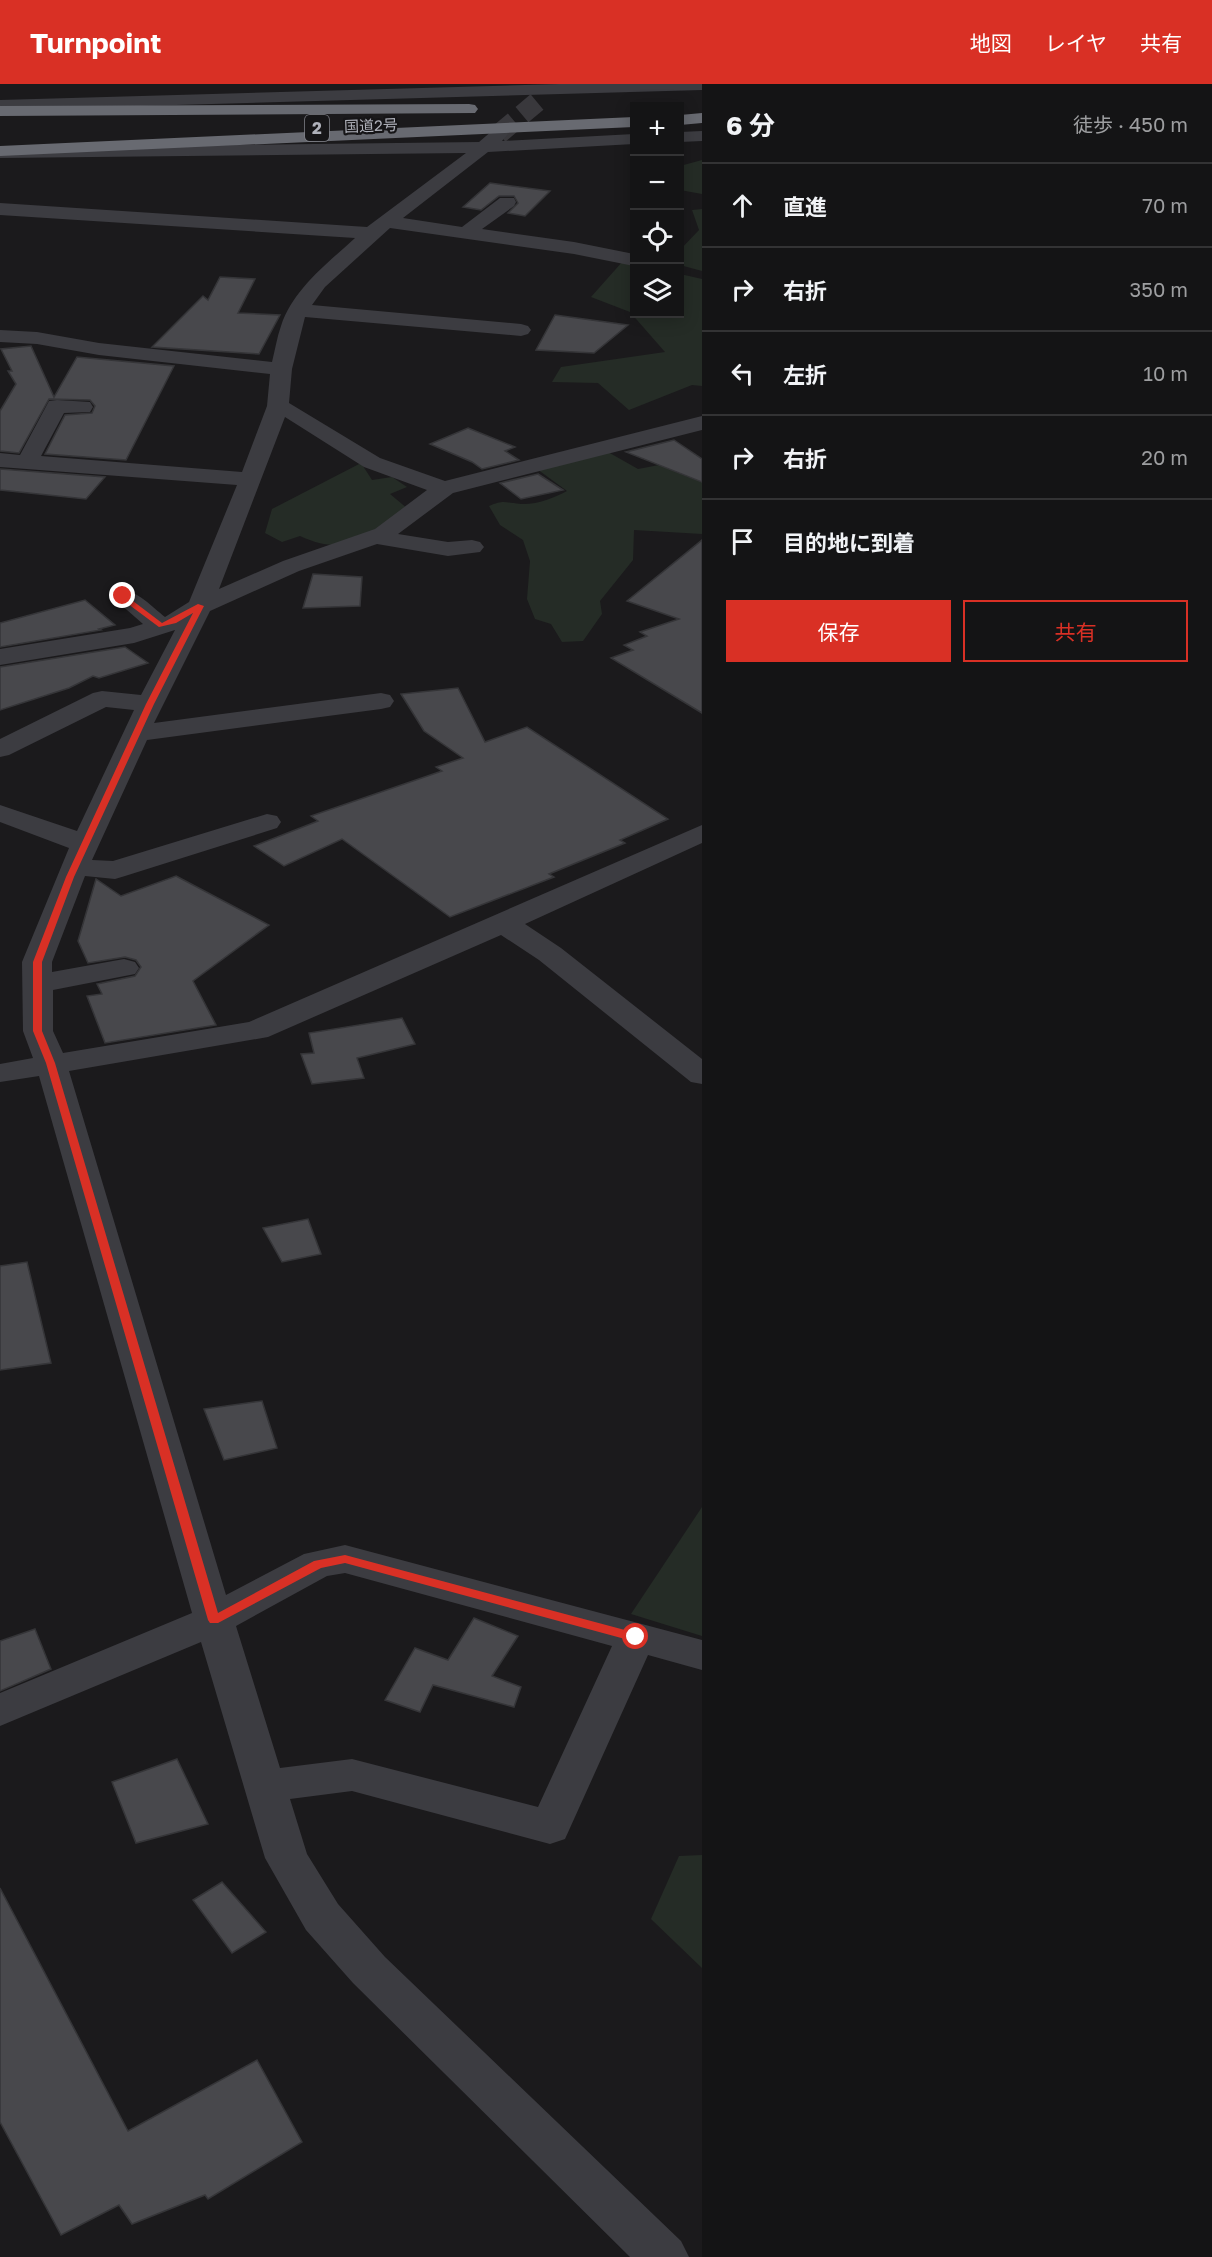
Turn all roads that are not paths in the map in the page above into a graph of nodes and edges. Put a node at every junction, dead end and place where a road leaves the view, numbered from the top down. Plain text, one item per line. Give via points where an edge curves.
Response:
1 (702, 85) edge
2 (558, 87) edge
3 (537, 102) tunnel mouth
4 (0, 105) edge
5 (488, 109) tunnel mouth
6 (558, 109) tunnel mouth
7 (630, 109) edge
8 (0, 111) edge
9 (684, 111) edge
10 (702, 111) edge
11 (684, 118) edge
12 (702, 118) edge
13 (630, 120) edge
14 (630, 120) edge
15 (702, 136) edge
16 (0, 137) edge
17 (684, 137) edge
18 (630, 139) edge
19 (492, 141) junction
20 (0, 152) edge
21 (110, 197) dead end
22 (507, 202) dead end
23 (0, 209) edge
24 (39, 212) junction
25 (380, 227) junction
26 (465, 232) junction
27 (630, 259) edge
28 (298, 310) junction
29 (520, 330) dead end
30 (0, 336) edge
31 (281, 369) junction
32 (278, 406) junction
33 (82, 407) dead end
34 (702, 423) edge
35 (0, 460) edge
36 (27, 462) junction
37 (250, 479) junction
38 (445, 488) junction
39 (376, 537) junction
40 (472, 548) dead end
41 (123, 596) dead end
42 (200, 606) junction
43 (161, 626) junction
44 (0, 657) edge
45 (381, 701) dead end
46 (150, 704) junction
47 (136, 733) junction
48 (0, 749) edge
49 (0, 813) edge
50 (267, 822) dead end
51 (702, 833) edge
52 (80, 856) junction
53 (503, 923) junction
54 (124, 968) dead end
55 (38, 984) junction
56 (51, 1063) junction
57 (0, 1073) edge
58 (702, 1075) edge
59 (214, 1620) junction
60 (636, 1637) junction
61 (702, 1655) edge
62 (0, 1710) edge
63 (265, 1786) junction
64 (664, 2257) edge

1 - 2 street
2 - 3 street
2 - 4 street
5 - 8 highway
6 - 7 highway
9 - 10 highway
11 - 12 highway
13 - 16 highway, 国道2号 / 2
14 - 20 highway
15 - 17 street
18 - 19 street
19 - 20 street
19 - 25 street
21 - 24 street via 47,205
22 - 26 street
23 - 24 street
24 - 25 street
25 - 26 street
25 - 28 street via 318,283
26 - 27 street
28 - 29 street
28 - 31 street
30 - 31 street
31 - 32 street
32 - 37 street
32 - 38 street via 363,457 394,472
33 - 36 street via 57,406
34 - 38 street
35 - 36 street
36 - 37 street
37 - 42 street
38 - 39 street
39 - 40 street via 448,549
39 - 42 street via 291,566
41 - 43 street
42 - 43 street
42 - 46 street
43 - 44 street via 134,635
45 - 47 street
46 - 47 street
46 - 48 street via 102,699
47 - 52 street
49 - 52 street
50 - 52 street via 115,870
51 - 53 street
52 - 55 street via 38,962
53 - 56 street via 257,1030
53 - 58 street via 550,954
54 - 55 street
55 - 56 street via 38,1031
56 - 57 street
56 - 59 street
59 - 60 street via 318,1564 345,1559
59 - 62 street
59 - 63 street
60 - 61 street
60 - 63 street via 550,1827 352,1775
63 - 64 street via 287,1858 322,1917 369,1970

